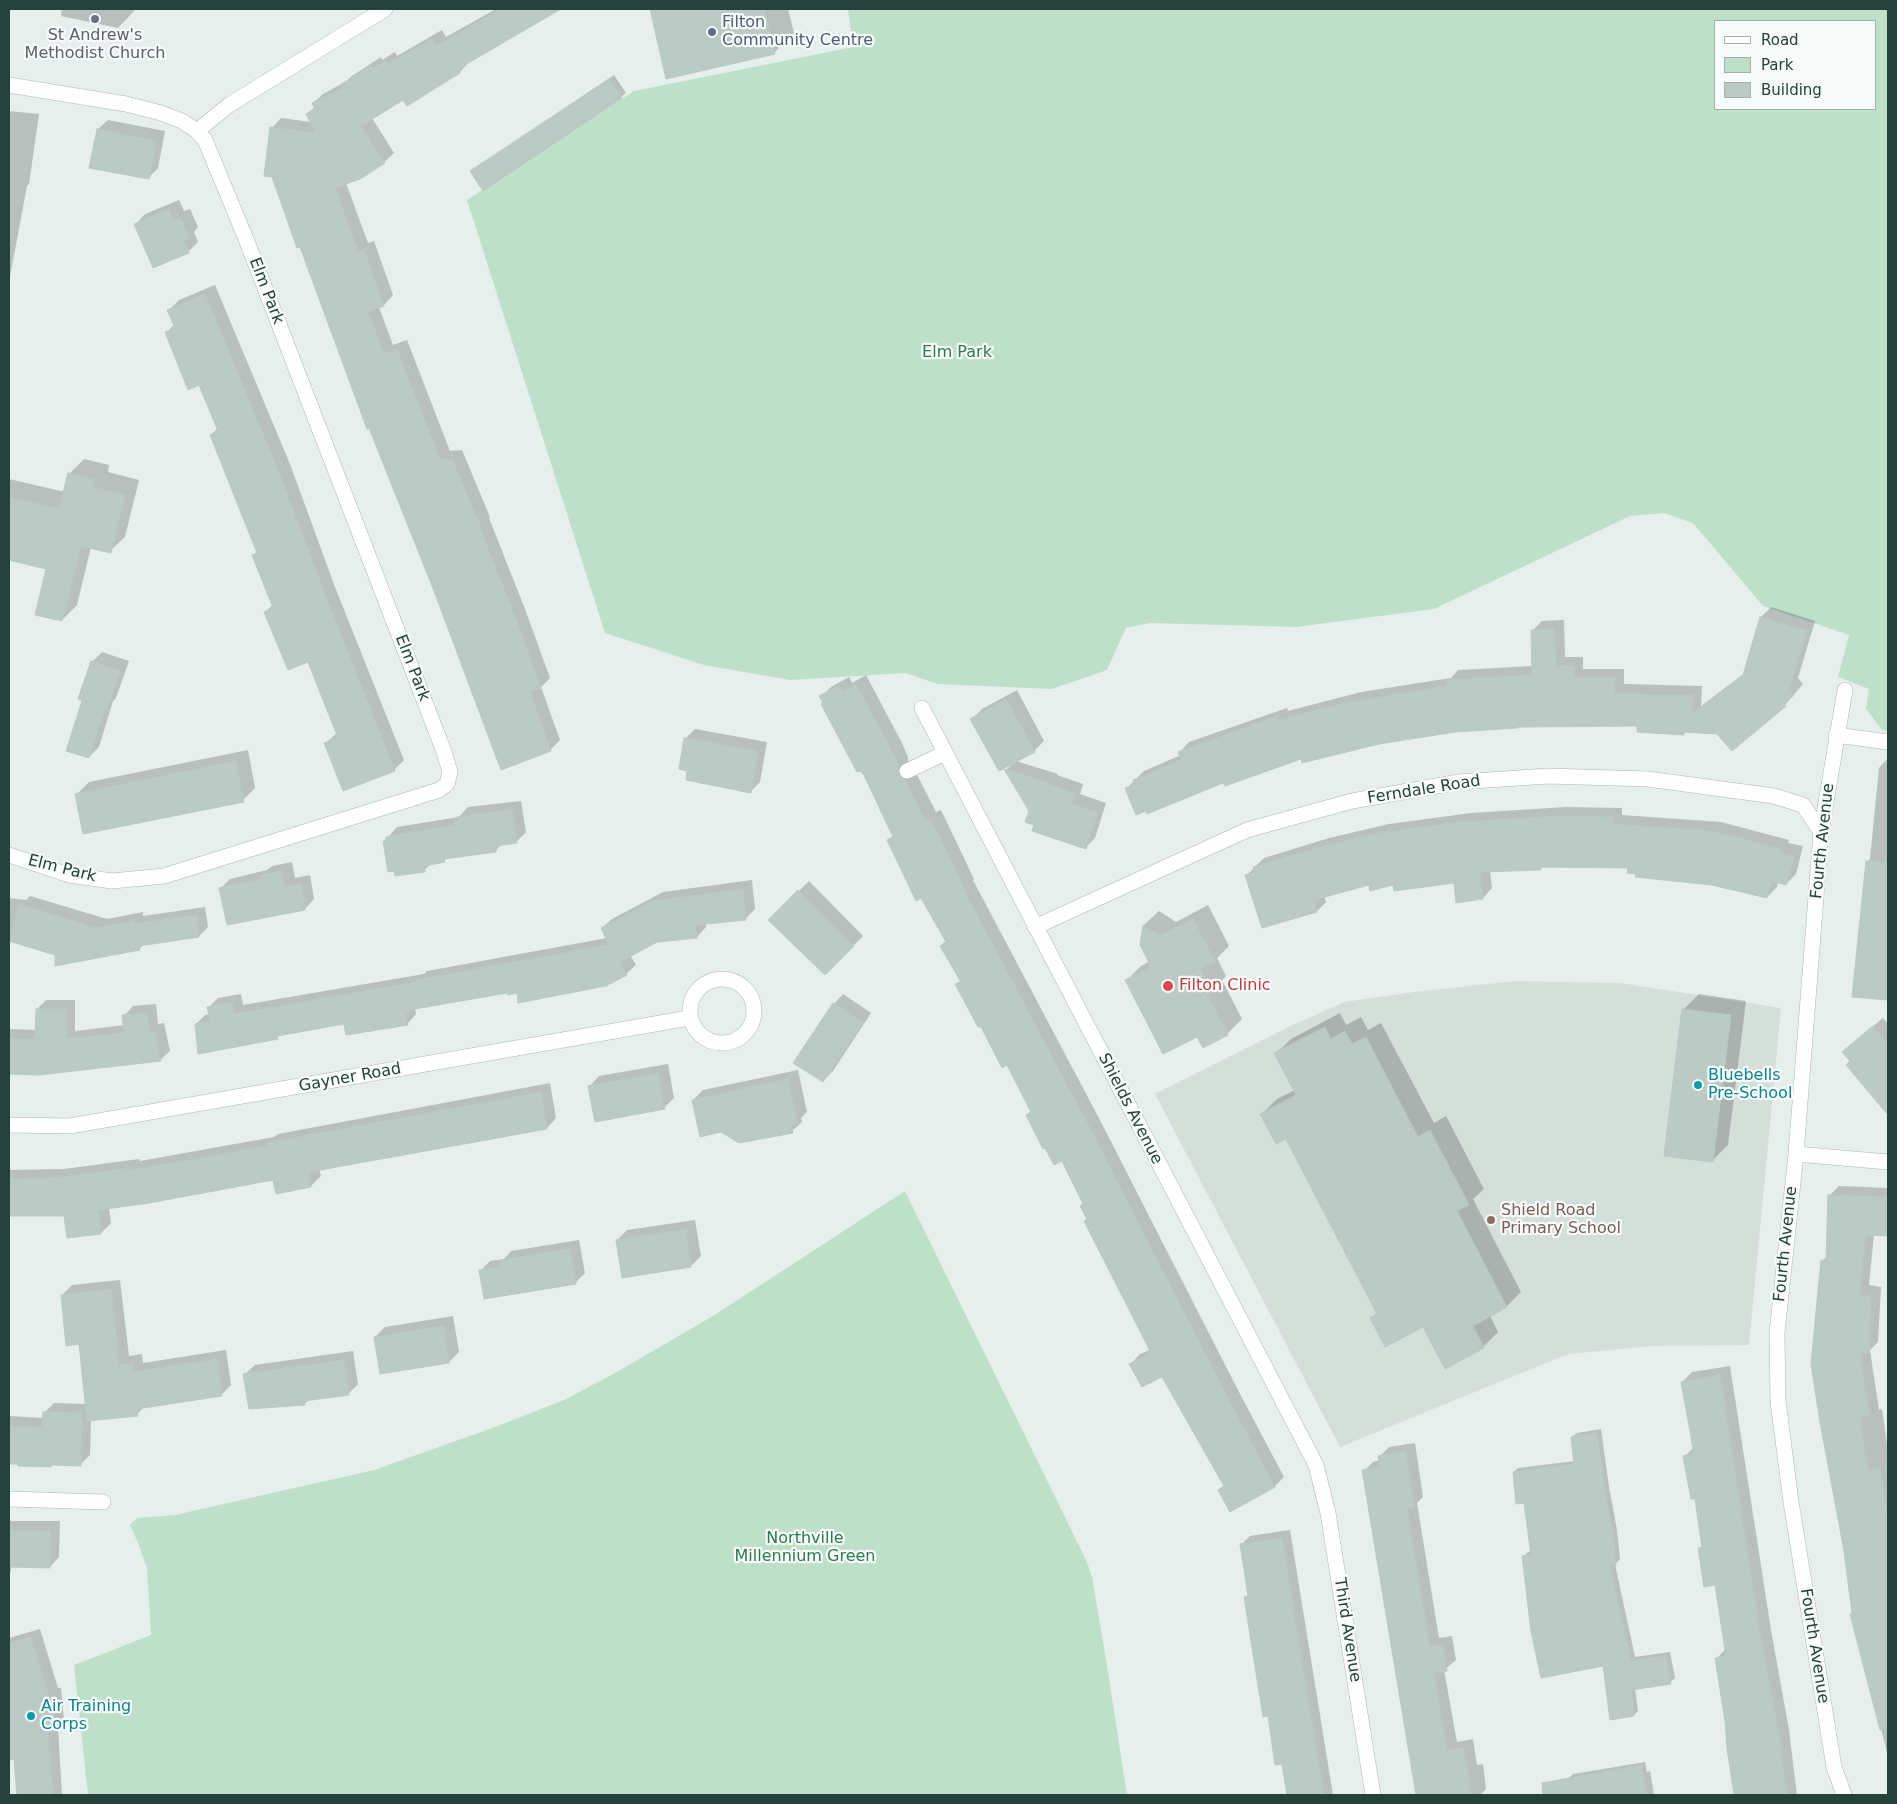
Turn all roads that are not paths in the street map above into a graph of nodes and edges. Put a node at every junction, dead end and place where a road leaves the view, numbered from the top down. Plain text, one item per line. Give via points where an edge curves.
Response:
1 (385, 9) edge
2 (9, 85) edge
3 (197, 131) junction
4 (1845, 690) dead end
5 (922, 708) dead end
6 (1836, 734) junction
7 (1888, 742) edge
8 (945, 753) junction
9 (907, 771) dead end
10 (1821, 832) junction
11 (9, 856) edge
12 (1035, 927) junction
13 (689, 1018) junction
14 (9, 1125) edge
15 (1796, 1154) junction
16 (1888, 1162) edge
17 (1316, 1465) joint
18 (9, 1499) edge
19 (103, 1502) dead end
20 (1373, 1795) edge
21 (1844, 1795) edge

1 - 3 street via 229,105
2 - 3 street, Elm Park via 126,104 161,113
3 - 11 street, Elm Park via 205,140 222,178 443,749 450,772 447,784 439,790 164,876 112,881 69,875
4 - 6 street, Fourth Avenue
5 - 8 street, Shields Avenue
6 - 7 street
6 - 10 street, Fourth Avenue
8 - 9 street
8 - 12 street, Shields Avenue
10 - 12 street, Ferndale Road via 1804,804 1764,794 1648,779 1548,776 1459,782 1352,801 1247,830
10 - 15 street, Fourth Avenue
12 - 17 street, Shields Avenue
13 - 13 street via 689,1007 698,988 718,979 738,983 753,1001 752,1025 734,1042 710,1042 699,1035
13 - 14 street, Gayner Road via 70,1126
15 - 16 street
15 - 21 street, Fourth Avenue via 1777,1333 1778,1401 1834,1767
17 - 20 street, Third Avenue via 1328,1513
18 - 19 street

